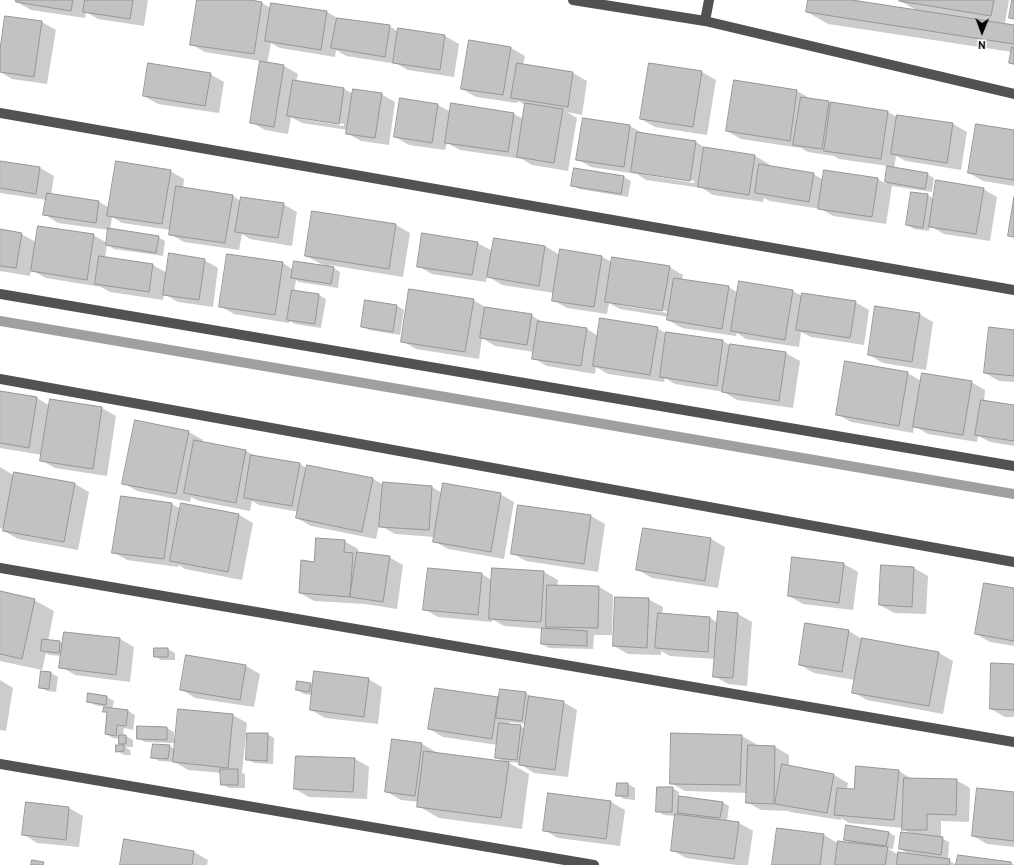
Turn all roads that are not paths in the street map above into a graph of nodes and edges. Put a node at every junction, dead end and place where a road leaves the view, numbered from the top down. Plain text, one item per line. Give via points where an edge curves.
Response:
1 (573, 0) edge
2 (708, 0) edge
3 (705, 21) junction
4 (1014, 94) edge
5 (0, 113) edge
6 (1014, 290) edge
7 (0, 294) edge
8 (0, 379) edge
9 (1014, 466) edge
10 (1014, 562) edge
11 (0, 568) edge
12 (1014, 742) edge
13 (0, 764) edge
14 (588, 864) edge

1 - 3 street
2 - 3 street
3 - 4 street
5 - 6 street
7 - 9 street
8 - 10 street
11 - 12 street
13 - 14 street

